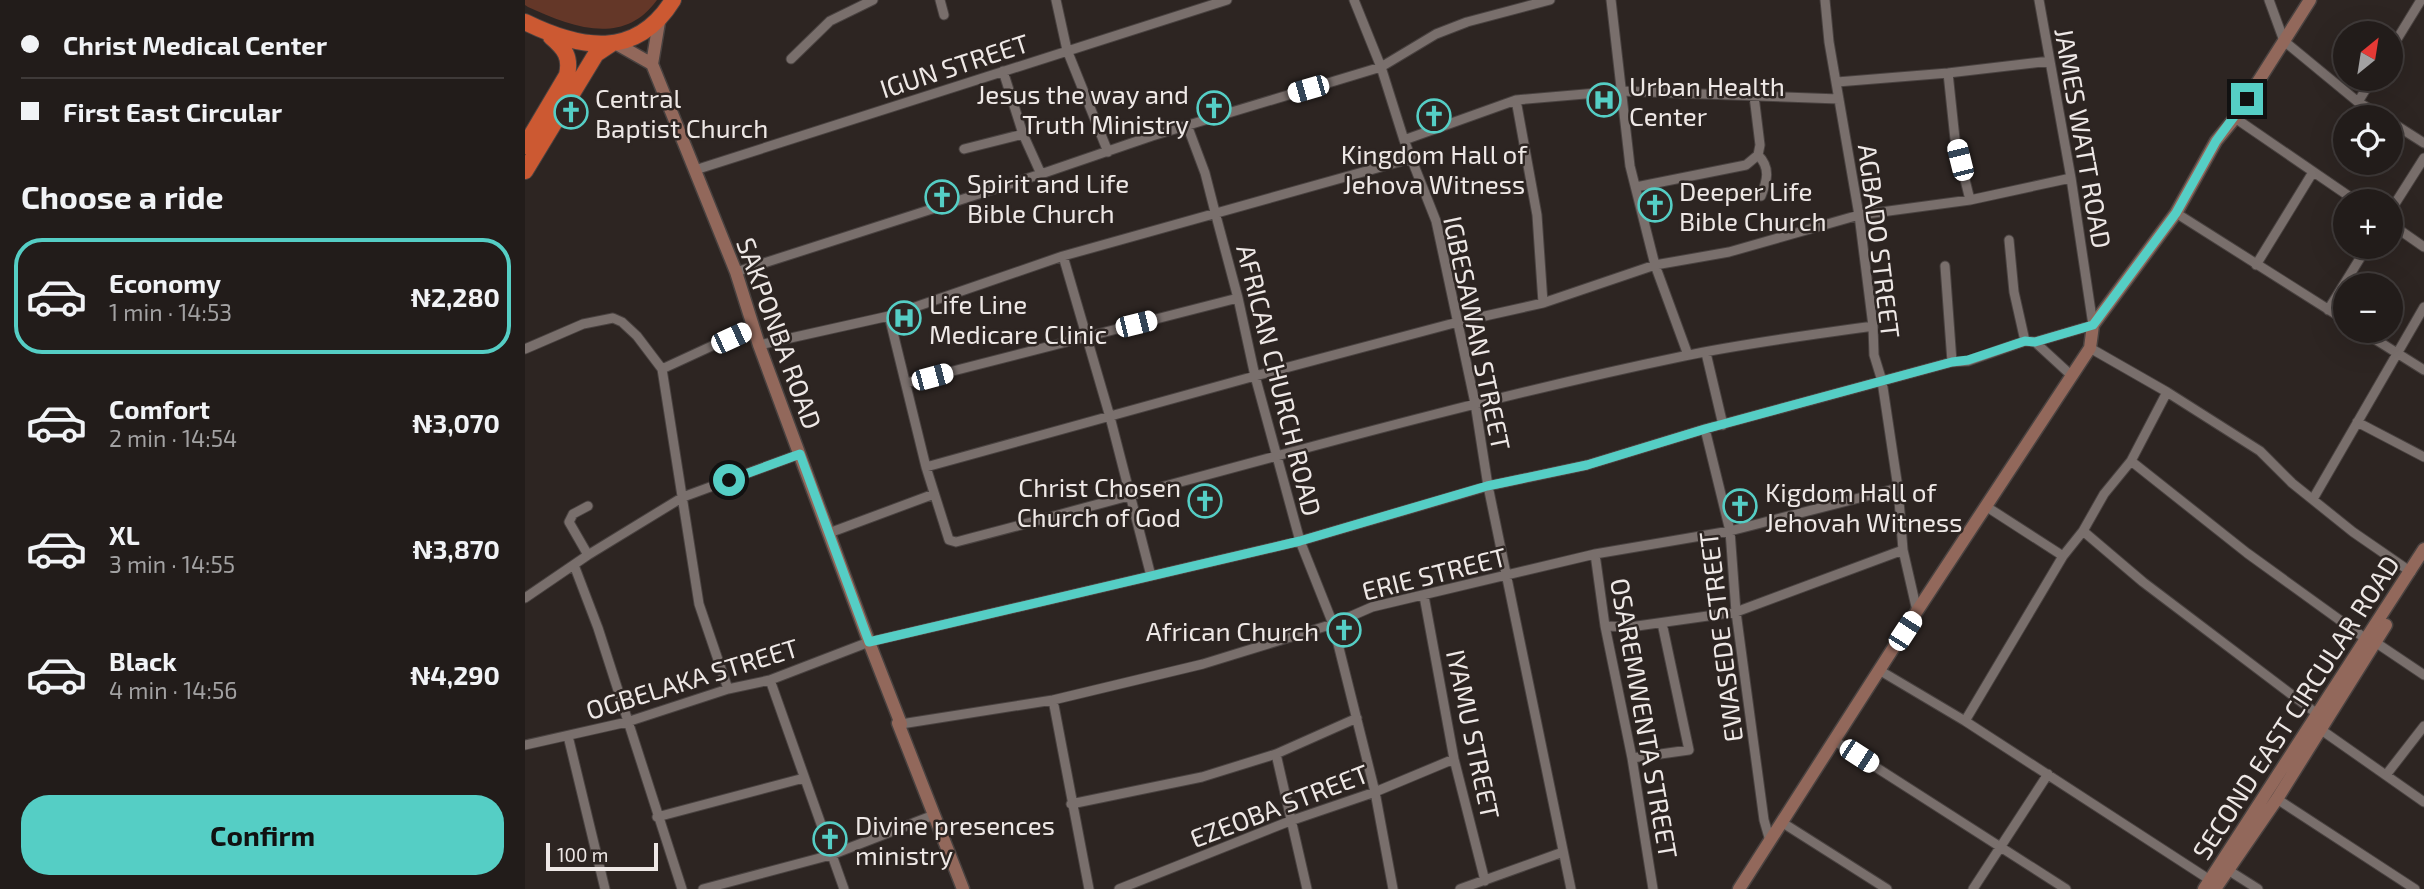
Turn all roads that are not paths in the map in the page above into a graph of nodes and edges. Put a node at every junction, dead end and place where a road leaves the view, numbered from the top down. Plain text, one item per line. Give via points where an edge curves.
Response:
1 (673, 0) edge
2 (873, 0) edge
3 (940, 0) edge
4 (1056, 0) edge
5 (1227, 0) edge
6 (1354, 0) edge
7 (1550, 0) edge
8 (1611, 0) edge
9 (1825, 0) edge
10 (2039, 0) edge
11 (2269, 0) edge
12 (2310, 0) edge
13 (2420, 0) edge
14 (944, 15) dead end
15 (525, 22) edge
16 (659, 22) junction
17 (2403, 29) edge
18 (547, 33) junction
19 (2284, 41) junction
20 (613, 44) junction
21 (1067, 50) junction
22 (791, 59) dead end
23 (2050, 61) junction
24 (652, 64) junction
25 (1381, 67) junction
26 (1003, 71) junction
27 (1948, 74) junction
28 (1837, 82) junction
29 (1620, 91) junction
30 (2365, 91) edge
31 (1754, 96) junction
32 (1839, 99) junction
33 (1516, 100) junction
34 (2358, 102) junction
35 (2363, 105) edge
36 (2235, 118) junction
37 (1187, 125) junction
38 (2403, 130) edge
39 (1023, 134) junction
40 (1404, 139) junction
41 (2424, 143) edge
42 (525, 146) edge
43 (964, 149) dead end
44 (1108, 152) junction
45 (1758, 155) junction
46 (1413, 158) junction
47 (2424, 158) edge
48 (695, 170) junction
49 (525, 171) edge
50 (2313, 172) junction
51 (1041, 174) junction
52 (2071, 178) junction
53 (1636, 187) junction
54 (2338, 189) edge
55 (2403, 191) edge
56 (1761, 195) dead end
57 (1970, 201) junction
58 (1215, 212) junction
59 (2176, 213) junction
60 (1859, 215) junction
61 (2403, 232) edge
62 (2009, 240) dead end
63 (2424, 247) edge
64 (1063, 256) junction
65 (2360, 259) edge
66 (1655, 264) junction
67 (2256, 265) junction
68 (1945, 266) dead end
69 (736, 272) junction
70 (1238, 298) junction
71 (1543, 303) junction
72 (2424, 307) edge
73 (2328, 310) junction
74 (2333, 313) edge
75 (889, 316) junction
76 (1458, 322) junction
77 (2093, 325) junction
78 (1873, 326) junction
79 (753, 327) junction
80 (1086, 337) junction
81 (2030, 342) junction
82 (2381, 343) edge
83 (759, 345) junction
84 (2090, 348) junction
85 (525, 349) edge
86 (2396, 352) junction
87 (1706, 353) junction
88 (1688, 355) junction
89 (1952, 362) junction
90 (662, 369) junction
91 (2424, 370) edge
92 (1255, 376) junction
93 (2072, 376) junction
94 (1882, 381) junction
95 (907, 383) junction
96 (2167, 392) junction
97 (1475, 403) junction
98 (1110, 417) junction
99 (2357, 422) junction
100 (1723, 425) junction
101 (1705, 429) junction
102 (800, 454) junction
103 (1279, 457) junction
104 (2424, 457) edge
105 (2131, 461) junction
106 (926, 467) junction
107 (1487, 486) junction
108 (1898, 488) junction
109 (934, 494) junction
110 (683, 497) junction
111 (1130, 497) junction
112 (2313, 499) junction
113 (588, 506) dead end
114 (1987, 506) junction
115 (1730, 531) junction
116 (2083, 531) junction
117 (829, 533) junction
118 (1300, 541) junction
119 (2424, 549) edge
120 (1903, 550) junction
121 (588, 555) junction
122 (1595, 555) junction
123 (2063, 556) junction
124 (2424, 564) edge
125 (574, 565) junction
126 (2411, 572) junction
127 (1151, 576) junction
128 (1508, 576) junction
129 (1425, 596) junction
130 (525, 598) edge
131 (1917, 611) junction
132 (1736, 612) junction
133 (1662, 623) junction
134 (1333, 624) junction
135 (1605, 626) junction
136 (2371, 641) junction
137 (869, 642) junction
138 (1879, 670) junction
139 (2424, 675) edge
140 (770, 680) junction
141 (728, 689) junction
142 (1053, 700) junction
143 (2316, 713) junction
144 (1357, 718) junction
145 (1965, 721) junction
146 (627, 722) junction
147 (901, 724) junction
148 (2424, 726) edge
149 (2320, 729) junction
150 (568, 736) junction
151 (1835, 741) junction
152 (525, 745) edge
153 (1276, 754) junction
154 (1632, 758) junction
155 (1454, 759) junction
156 (2048, 774) junction
157 (2386, 775) junction
158 (804, 778) junction
159 (1375, 792) junction
160 (2277, 799) junction
161 (2424, 802) edge
162 (1071, 803) junction
163 (934, 816) junction
164 (657, 817) junction
165 (1290, 821) junction
166 (1783, 822) junction
167 (1770, 841) junction
168 (2000, 846) junction
169 (1563, 852) junction
170 (831, 855) junction
171 (2228, 870) junction
172 (1485, 881) junction
173 (2210, 886) edge
174 (605, 889) edge
175 (682, 889) edge
176 (703, 889) edge
177 (844, 889) edge
178 (963, 889) edge
179 (1089, 889) edge
180 (1119, 889) edge
181 (1307, 889) edge
182 (1393, 889) edge
183 (1460, 889) edge
184 (1571, 889) edge
185 (1653, 889) edge
186 (1739, 889) edge
187 (1887, 889) edge
188 (1973, 889) edge
189 (2066, 889) edge
190 (2258, 889) edge
191 (2414, 889) edge

1 - 16 highway
2 - 22 street via 830,21
3 - 14 street
4 - 21 street
5 - 21 street, IGUN STREET
6 - 25 street, IGBESAWAN STREET
7 - 25 street via 1436,34
8 - 29 street
9 - 28 street, AGBADO STREET
10 - 23 street, JAMES WATT ROAD
11 - 19 street
12 - 19 main road
13 - 17 street
15 - 18 highway
16 - 20 highway
16 - 24 main road
18 - 20 highway via 577,42
18 - 42 highway via 562,46 569,65
19 - 34 street
19 - 36 main road
20 - 24 main road
20 - 49 highway via 596,54
21 - 26 street, IGUN STREET
21 - 44 street
23 - 27 street
23 - 52 street, JAMES WATT ROAD
24 - 48 main road, SAKPONBA ROAD
25 - 37 street
25 - 40 street, IGBESAWAN STREET
26 - 39 street
26 - 48 street, IGUN STREET
27 - 28 street
27 - 57 street via 1955,139
28 - 32 street, AGBADO STREET
29 - 31 street
29 - 33 street
29 - 53 street
30 - 34 street
31 - 32 street
31 - 45 street
32 - 60 street, AGBADO STREET
33 - 40 street
33 - 71 street via 1537,215
34 - 35 street
36 - 50 street
36 - 59 main road via 2216,141
37 - 44 street
37 - 58 street, AFRICAN CHURCH ROAD
38 - 41 street
39 - 43 street
39 - 51 street
40 - 46 street, IGBESAWAN STREET
44 - 51 street
45 - 53 street via 1747,164
45 - 56 street via 1768,178
46 - 58 street
46 - 76 street, IGBESAWAN STREET via 1436,221
47 - 55 street
48 - 69 main road, SAKPONBA ROAD
50 - 54 street
50 - 67 street
51 - 69 street
52 - 57 street
52 - 77 street, JAMES WATT ROAD
53 - 66 street
57 - 60 street
58 - 64 street
58 - 70 street, AFRICAN CHURCH ROAD
59 - 67 street
59 - 77 main road
60 - 66 street via 1729,252
60 - 78 street, AGBADO STREET
61 - 63 street
62 - 81 street via 2014,292
64 - 75 street
64 - 80 street
65 - 73 street
66 - 71 street
66 - 88 street
67 - 73 street
68 - 89 street
69 - 79 main road, SAKPONBA ROAD
70 - 80 street
70 - 92 street, AFRICAN CHURCH ROAD
71 - 76 street
72 - 86 street
73 - 74 street
75 - 83 street
75 - 95 street
76 - 92 street
76 - 97 street, IGBESAWAN STREET
77 - 81 street, OGBELAKA STREET
77 - 84 main road
78 - 87 street
78 - 94 street, AGBADO STREET via 1874,355
79 - 83 main road, SAKPONBA ROAD
79 - 90 street
80 - 95 street
80 - 98 street
81 - 89 street, OGBELAKA STREET
81 - 93 street
82 - 86 street
83 - 102 main road, SAKPONBA ROAD
84 - 93 main road
84 - 96 street
85 - 90 street via 583,324 613,318 637,336
86 - 91 street
86 - 99 street
87 - 88 street
87 - 100 street
88 - 97 street
89 - 94 street, OGBELAKA STREET
90 - 110 street
92 - 98 street
92 - 103 street, AFRICAN CHURCH ROAD
93 - 114 main road
94 - 100 street, OGBELAKA STREET
94 - 108 street, AGBADO STREET
95 - 106 street
96 - 105 street
96 - 112 street via 2260,451
97 - 103 street
97 - 107 street, IGBESAWAN STREET
98 - 106 street
98 - 111 street
99 - 104 street
99 - 112 street
100 - 101 street, OGBELAKA STREET
101 - 107 street, OGBELAKA STREET via 1587,465
101 - 115 street, EWASEDE STREET
102 - 110 street
102 - 117 main road, SAKPONBA ROAD
103 - 111 street
103 - 118 street, AFRICAN CHURCH ROAD
105 - 116 street via 2103,494
105 - 136 street via 2247,553
106 - 109 street
107 - 118 street, OGBELAKA STREET
107 - 128 street, IGBESAWAN STREET
108 - 115 street, ERIE STREET
108 - 120 street, AGBADO STREET
109 - 111 street via 951,541 956,542
109 - 117 street
110 - 121 street
110 - 141 street via 699,604
111 - 127 street
112 - 126 street
113 - 121 street via 573,514 569,522
114 - 123 street
114 - 131 main road
115 - 122 street, ERIE STREET
115 - 132 street, EWASEDE STREET
116 - 123 street
116 - 143 street
117 - 137 main road, SAKPONBA ROAD
118 - 127 street, OGBELAKA STREET
118 - 134 street, AFRICAN CHURCH ROAD
119 - 126 main road, SECOND EAST CIRCULAR ROAD
120 - 131 street, AGBADO STREET
120 - 132 street
121 - 125 street
122 - 128 street, ERIE STREET
122 - 135 street, OSAREMWENTA STREET
123 - 145 street
124 - 136 main road, SECOND EAST CIRCULAR ROAD
125 - 130 street
125 - 146 street
126 - 136 main road, SECOND EAST CIRCULAR ROAD
127 - 137 street, OGBELAKA STREET
128 - 129 street, ERIE STREET
128 - 169 street, IGBESAWAN STREET
129 - 134 street, ERIE STREET via 1372,607
129 - 155 street, IYAMU STREET
131 - 138 main road
132 - 133 street
132 - 167 street, EWASEDE STREET
133 - 135 street
133 - 154 street via 1689,750
134 - 142 street, ERIE STREET via 1203,664
134 - 144 street, AFRICAN CHURCH ROAD
135 - 154 street, OSAREMWENTA STREET
136 - 139 street
136 - 143 main road, SECOND EAST CIRCULAR ROAD
136 - 149 main road, SECOND EAST CIRCULAR ROAD
137 - 140 street, OGBELAKA STREET
137 - 147 main road, SAKPONBA ROAD
138 - 145 street
138 - 151 main road
140 - 141 street, OGBELAKA STREET
140 - 158 street
141 - 146 street, OGBELAKA STREET
142 - 147 street, ERIE STREET
142 - 162 street
143 - 173 main road, SECOND EAST CIRCULAR ROAD
144 - 153 street
144 - 159 street, AFRICAN CHURCH ROAD
145 - 156 street
146 - 150 street, OGBELAKA STREET
146 - 164 street
147 - 163 main road, SAKPONBA ROAD
148 - 157 street
149 - 157 street
149 - 160 main road, SECOND EAST CIRCULAR ROAD
150 - 152 street, OGBELAKA STREET
150 - 174 street
151 - 166 main road
151 - 168 street
153 - 162 street via 1202,777
153 - 165 street
154 - 185 street, OSAREMWENTA STREET
155 - 159 street, EZEOBA STREET
155 - 172 street, IYAMU STREET
156 - 168 street
156 - 173 street
157 - 161 street
158 - 164 street
158 - 170 street
159 - 165 street, EZEOBA STREET
159 - 182 street, AFRICAN CHURCH ROAD
160 - 171 main road, SECOND EAST CIRCULAR ROAD
160 - 191 street
162 - 179 street
163 - 170 street
163 - 178 main road, SAKPONBA ROAD
164 - 175 street
165 - 180 street, EZEOBA STREET
165 - 181 street
166 - 167 main road
166 - 187 street
167 - 186 main road
168 - 188 street
168 - 189 street
169 - 172 street
169 - 184 street, IGBESAWAN STREET
170 - 176 street
170 - 177 street
171 - 173 main road, SECOND EAST CIRCULAR ROAD
171 - 190 street
172 - 183 street

